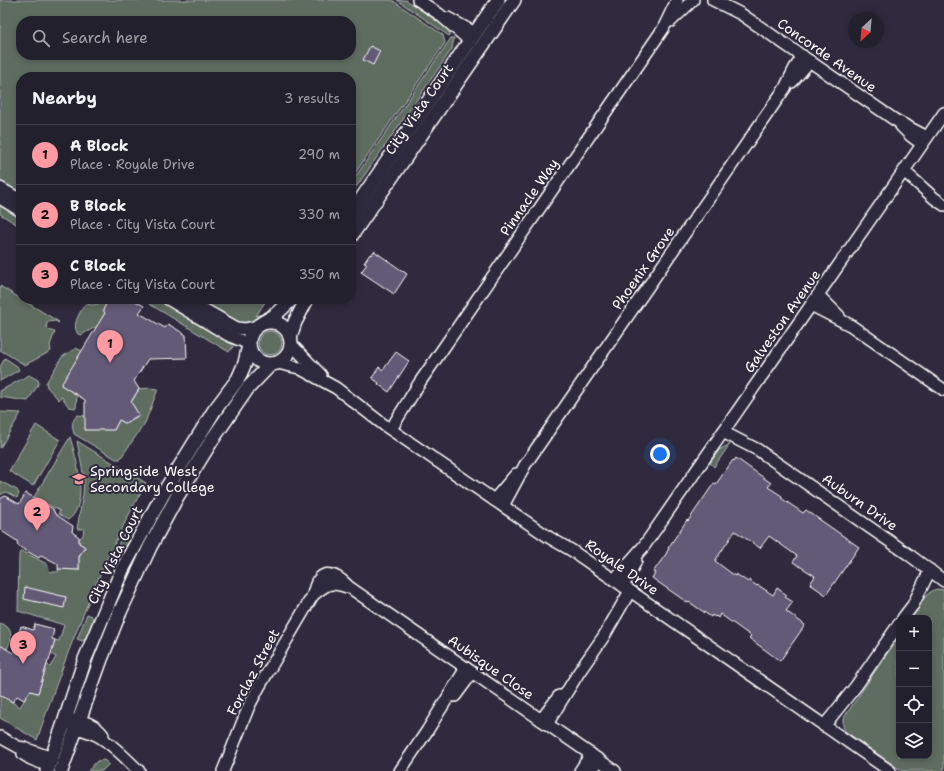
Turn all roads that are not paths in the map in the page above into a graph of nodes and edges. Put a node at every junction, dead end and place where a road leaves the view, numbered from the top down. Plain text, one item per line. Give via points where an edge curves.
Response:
1 (418, 0) edge
2 (498, 0) edge
3 (514, 0) edge
4 (677, 0) edge
5 (693, 0) edge
6 (713, 0) edge
7 (726, 0) edge
8 (741, 14) junction
9 (663, 29) junction
10 (472, 37) junction
11 (806, 58) junction
12 (944, 112) edge
13 (924, 141) junction
14 (901, 175) junction
15 (0, 188) edge
16 (16, 197) edge
17 (0, 198) edge
18 (944, 205) edge
19 (356, 207) edge
20 (16, 208) edge
21 (356, 229) edge
22 (818, 295) junction
23 (176, 304) edge
24 (195, 304) edge
25 (287, 304) edge
26 (304, 304) edge
27 (811, 305) junction
28 (259, 325) junction
29 (850, 325) junction
30 (290, 341) junction
31 (249, 344) junction
32 (274, 363) junction
33 (336, 388) junction
34 (944, 390) edge
35 (388, 427) junction
36 (726, 428) junction
37 (499, 503) junction
38 (937, 576) edge
39 (326, 580) joint
40 (626, 588) junction
41 (905, 615) edge
42 (896, 628) edge
43 (469, 670) junction
44 (65, 720) junction
45 (544, 722) junction
46 (78, 724) junction
47 (828, 728) junction
48 (0, 737) edge
49 (595, 757) junction
50 (52, 766) edge
51 (223, 769) edge
52 (139, 771) edge
53 (400, 771) edge
54 (580, 771) edge
55 (591, 771) edge
56 (615, 771) edge
57 (890, 771) edge

1 - 10 street
2 - 10 street, City Vista Court
3 - 21 street, City Vista Court
4 - 9 street, Pinnacle Way
5 - 9 street, Pinnacle Way
6 - 8 street, Concorde Avenue
7 - 8 street, Concorde Avenue
8 - 11 street, Concorde Avenue
9 - 35 street, Pinnacle Way
10 - 19 street, City Vista Court
11 - 13 street, Concorde Avenue
11 - 37 street, Phoenix Grove via 795,68 785,88 525,465 506,485
12 - 13 street, Galveston Avenue
13 - 14 street, Galveston Avenue
14 - 18 street
14 - 22 street, Galveston Avenue
15 - 16 street
17 - 20 street
22 - 27 street, Galveston Avenue
22 - 29 street
23 - 31 street via 228,335
24 - 28 street via 237,328 246,329
25 - 28 street
26 - 30 street via 295,322
27 - 29 street
27 - 36 street, Galveston Avenue
28 - 30 street via 269,322 282,326 287,331
28 - 31 street via 252,332
29 - 34 street
30 - 32 street via 287,356
30 - 33 street via 314,369
31 - 32 street via 250,351 259,361
31 - 44 street, City Vista Court via 238,379 214,411 166,489 122,570 90,646
32 - 33 street via 299,368
32 - 46 street, City Vista Court via 240,397 164,520 119,614 87,694
33 - 35 street, Royale Drive
35 - 37 street, Royale Drive
36 - 38 street, Auburn Drive
36 - 40 street, Galveston Avenue via 644,546
37 - 40 street, Royale Drive
38 - 41 street
39 - 43 street, Aubisque Close via 349,587
39 - 51 street, Forclaz Street via 313,595 259,687
40 - 45 street, Galveston Avenue via 604,636
40 - 47 street, Royale Drive
42 - 47 street
43 - 45 street, Aubisque Close
43 - 53 street
44 - 46 street
44 - 50 street, City Vista Court
45 - 49 street, Aubisque Close
46 - 50 street, City Vista Court
46 - 52 street via 100,731
47 - 57 street, Royale Drive
48 - 50 street via 31,759
49 - 54 street
49 - 55 street
49 - 56 street, Aubisque Close

